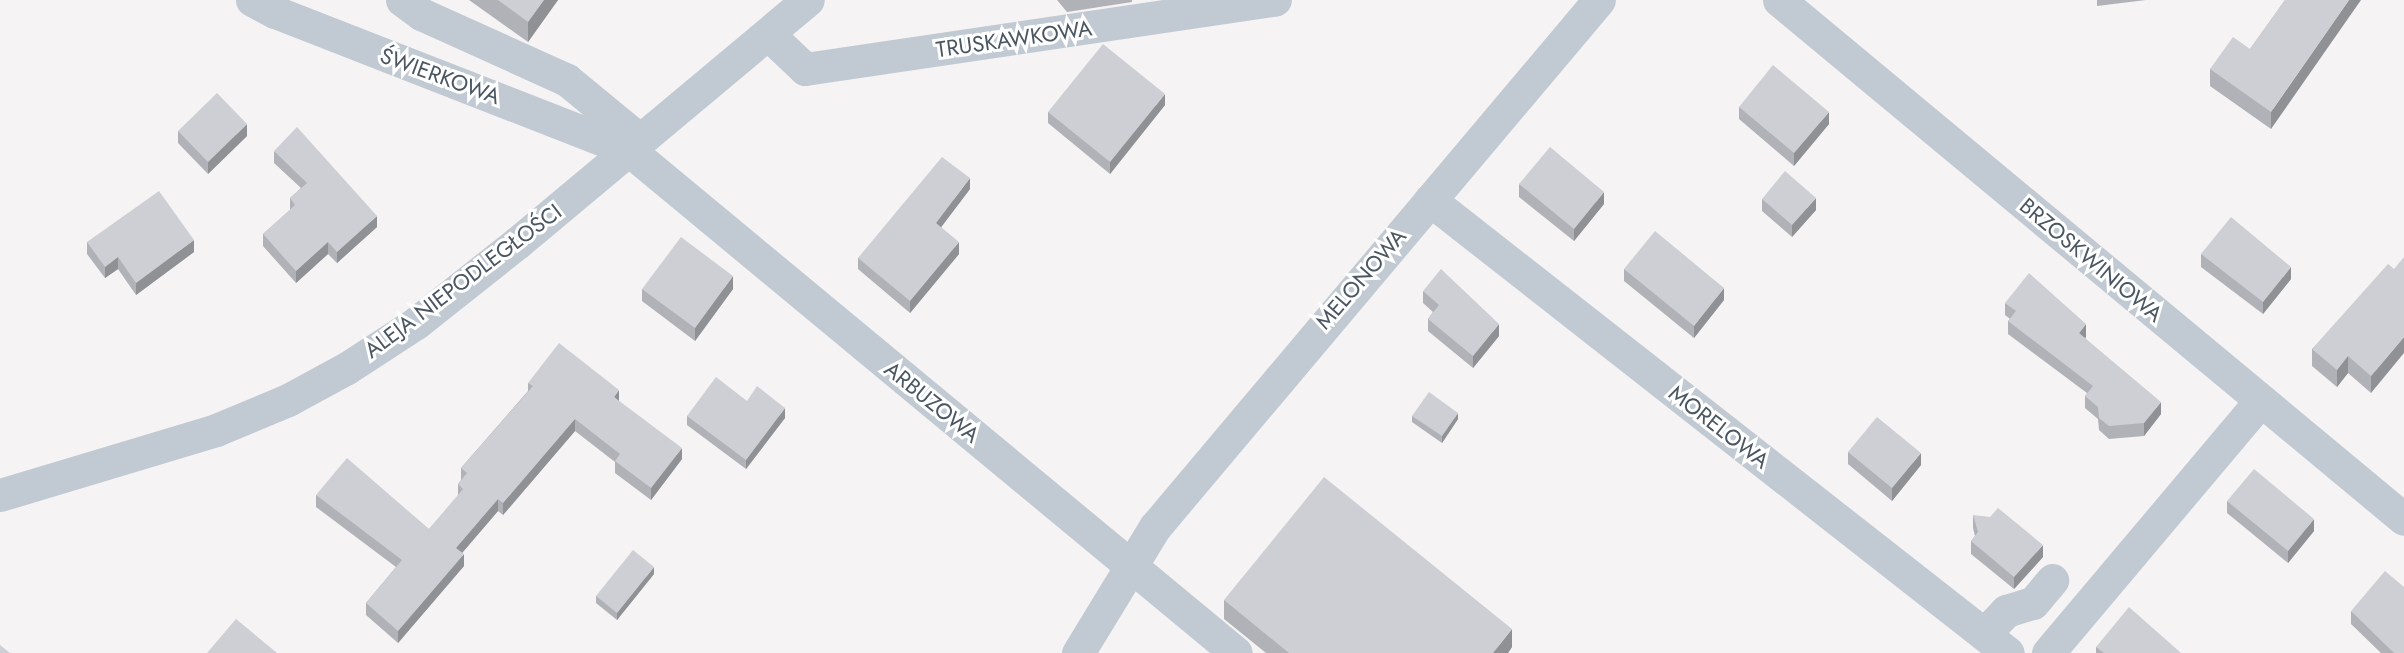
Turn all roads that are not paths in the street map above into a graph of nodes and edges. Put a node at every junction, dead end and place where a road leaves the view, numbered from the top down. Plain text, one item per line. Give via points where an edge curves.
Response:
1 (252, 0) edge
2 (402, 0) edge
3 (808, 0) edge
4 (1275, 0) edge
5 (1599, 0) edge
6 (1779, 0) edge
7 (768, 34) junction
8 (635, 145) junction
9 (1430, 200) junction
10 (2260, 401) junction
11 (0, 495) edge
12 (2404, 519) edge
13 (1130, 564) junction
14 (2052, 580) dead end
15 (1996, 644) edge
16 (1078, 653) edge
17 (1236, 653) edge
18 (2048, 653) edge

1 - 8 street, ŚWIERKOWA via 275,12
2 - 8 street, ARBUZOWA via 421,14 567,80
3 - 7 street, ALEJA NIEPODLEGŁOŚCI
4 - 7 street, TRUSKAWKOWA via 805,69
5 - 9 street, MELONOWA
6 - 10 street, BRZOSKWINIOWA
7 - 8 street, ALEJA NIEPODLEGŁOŚCI
8 - 11 street, ALEJA NIEPODLEGŁOŚCI via 416,323 347,368 288,400 216,430
8 - 13 street, ARBUZOWA
9 - 13 street, MELONOWA via 1155,526
9 - 15 street, MORELOWA
10 - 12 street, BRZOSKWINIOWA
10 - 18 street
13 - 16 street, MELONOWA
13 - 17 street, ARBUZOWA
14 - 15 street via 2033,603 2006,611

